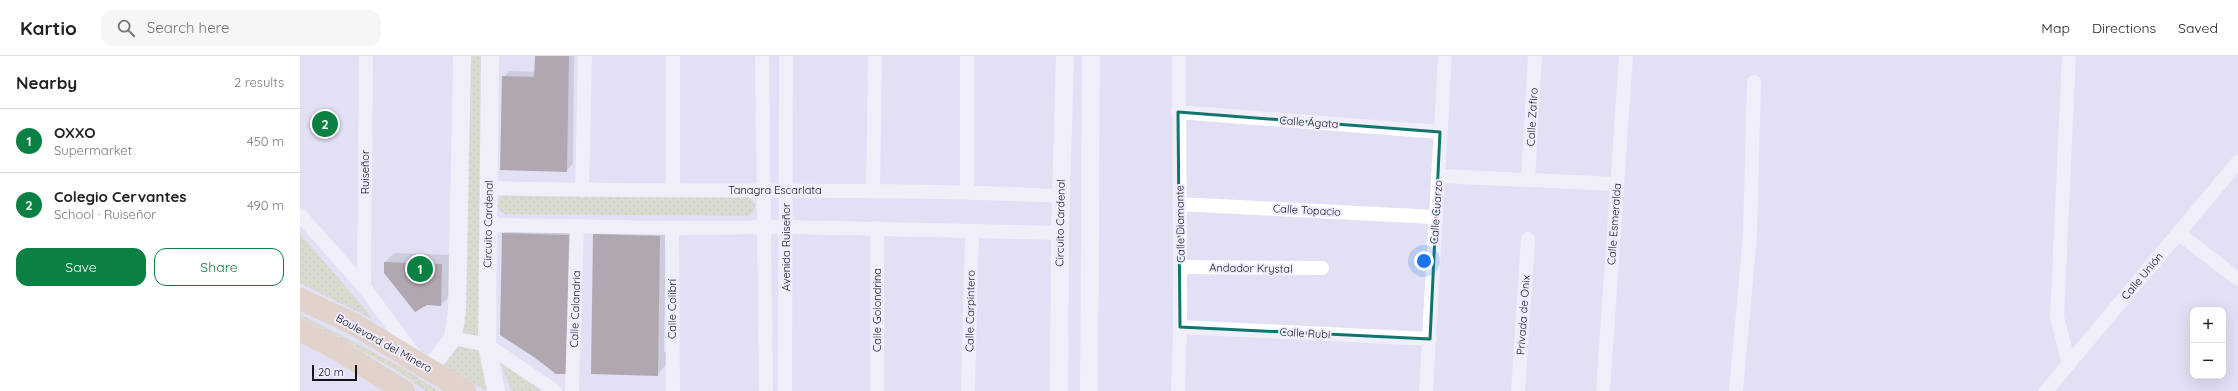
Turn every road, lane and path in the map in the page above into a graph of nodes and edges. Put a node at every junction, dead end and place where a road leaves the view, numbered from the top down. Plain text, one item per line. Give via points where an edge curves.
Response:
1 (366, 56) edge
2 (462, 56) edge
3 (490, 56) edge
4 (585, 56) edge
5 (673, 56) edge
6 (762, 56) edge
7 (786, 56) edge
8 (875, 56) edge
9 (967, 56) edge
10 (1065, 56) edge
11 (1091, 56) edge
12 (1179, 56) edge
13 (1445, 56) edge
14 (1536, 56) edge
15 (1626, 56) edge
16 (2069, 56) edge
17 (1754, 82) dead end
18 (1178, 112) junction
19 (1440, 132) junction
20 (2238, 162) edge
21 (1439, 176) junction
22 (1528, 179) junction
23 (1617, 184) junction
24 (489, 188) junction
25 (582, 190) junction
26 (673, 190) junction
27 (785, 190) junction
28 (764, 191) junction
29 (873, 191) junction
30 (967, 192) junction
31 (1061, 196) junction
32 (1179, 204) junction
33 (300, 215) edge
34 (1435, 217) junction
35 (488, 225) junction
36 (578, 227) junction
37 (787, 227) junction
38 (672, 228) junction
39 (764, 228) junction
40 (877, 228) junction
41 (972, 231) junction
42 (1060, 233) junction
43 (2178, 233) junction
44 (1528, 239) dead end
45 (1180, 267) junction
46 (1322, 268) dead end
47 (2238, 279) edge
48 (364, 287) junction
49 (300, 299) edge
50 (1180, 327) junction
51 (300, 330) edge
52 (453, 338) junction
53 (1430, 339) junction
54 (487, 345) junction
55 (2069, 364) junction
56 (424, 365) junction
57 (404, 391) edge
58 (465, 391) edge
59 (496, 391) edge
60 (555, 391) edge
61 (572, 391) edge
62 (673, 391) edge
63 (766, 391) edge
64 (785, 391) edge
65 (877, 391) edge
66 (968, 391) edge
67 (1059, 391) edge
68 (1089, 391) edge
69 (1178, 391) edge
70 (1426, 391) edge
71 (1518, 391) edge
72 (1603, 391) edge
73 (1736, 391) edge
74 (2046, 391) edge

1 - 48 street, Ruiseñor
2 - 52 street via 456,310
3 - 24 street, Circuito Cardenal
4 - 25 street
5 - 26 street
6 - 28 street, Avenida Ruiseñor
7 - 27 street, Avenida Ruiseñor
8 - 29 street
9 - 30 street
10 - 31 street, Circuito Cardenal
11 - 68 street
12 - 18 street, Calle Diamante
13 - 19 street, Calle Cuarzo
14 - 22 street, Calle Zafiro
15 - 23 street, Calle Esmeralda
16 - 55 street via 2057,317
17 - 73 street via 1750,235
18 - 19 street, Calle Ágata
18 - 32 street, Calle Diamante
19 - 21 street, Calle Cuarzo
20 - 43 street, Calle Unión
21 - 22 street
21 - 34 street, Calle Cuarzo
22 - 23 street
23 - 72 street, Calle Esmeralda
24 - 25 street, Tanagra Escarlata
24 - 35 street, Circuito Cardenal
25 - 26 street, Tanagra Escarlata
26 - 28 street, Tanagra Escarlata
27 - 28 street, Tanagra Escarlata
27 - 29 street, Tanagra Escarlata
27 - 37 street, Avenida Ruiseñor
28 - 39 street, Avenida Ruiseñor
29 - 30 street, Tanagra Escarlata
30 - 31 street, Tanagra Escarlata
31 - 42 street, Circuito Cardenal
32 - 34 street, Calle Topacio
32 - 45 street, Calle Diamante
33 - 48 street
34 - 53 street, Calle Cuarzo
35 - 36 street
35 - 54 street, Circuito Cardenal
36 - 38 street
36 - 61 street, Calle Calandria
37 - 39 street
37 - 40 street
37 - 64 street, Avenida Ruiseñor
38 - 39 street
38 - 62 street, Calle Colibrí
39 - 63 street, Avenida Ruiseñor
40 - 41 street
40 - 65 street, Calle Golondrina
41 - 42 street
41 - 66 street, Calle Carpintero
42 - 67 street, Circuito Cardenal
43 - 47 street
43 - 55 street, Calle Unión
44 - 71 street, Privada de Onix
45 - 46 street, Andador Krystal
45 - 50 street, Calle Diamante
48 - 56 street
49 - 56 main road, Boulevard del Minero via 352,323
50 - 53 street, Calle Rubi
50 - 69 street, Calle Diamante
51 - 57 main road
52 - 54 street
52 - 56 street
53 - 70 street, Calle Cuarzo
54 - 59 street, Circuito Cardenal
54 - 60 street
55 - 74 street, Calle Unión
56 - 58 main road, Boulevard del Minero

